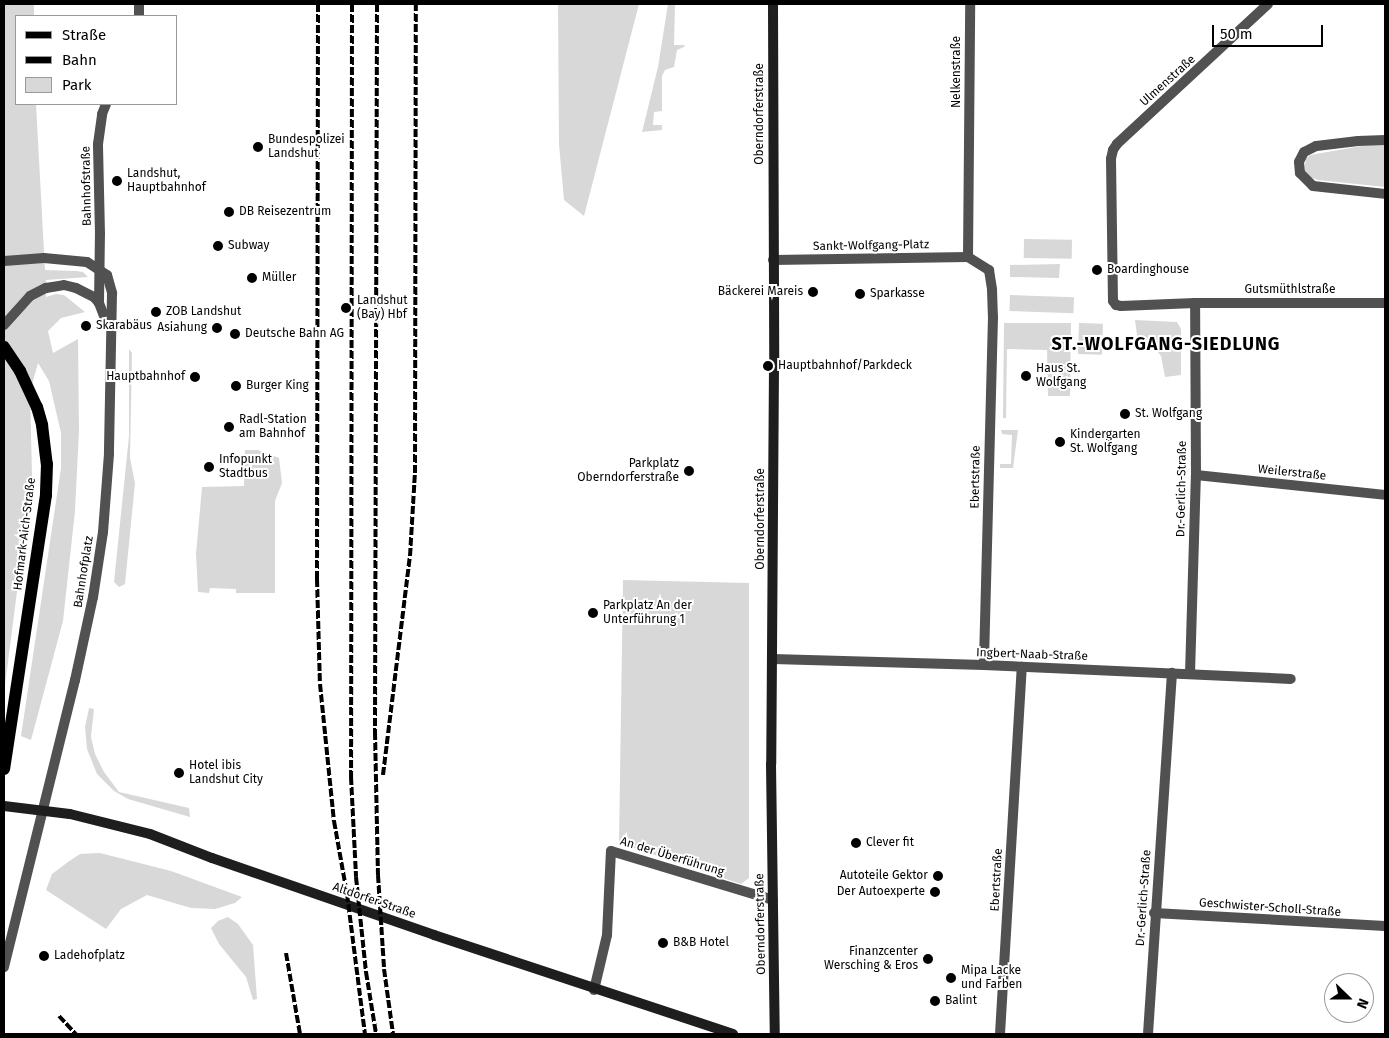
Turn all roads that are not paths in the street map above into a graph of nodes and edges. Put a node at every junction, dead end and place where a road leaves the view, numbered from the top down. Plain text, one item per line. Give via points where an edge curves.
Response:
1 (773, 4) edge
2 (970, 4) edge
3 (1268, 4) edge
4 (106, 105) edge
5 (1385, 140) edge
6 (1385, 194) edge
7 (968, 258) junction
8 (773, 260) junction
9 (4, 261) edge
10 (100, 269) junction
11 (99, 303) junction
12 (1196, 303) junction
13 (1385, 303) edge
14 (4, 325) edge
15 (110, 332) junction
16 (4, 347) edge
17 (1196, 476) junction
18 (1385, 495) edge
19 (772, 659) junction
20 (984, 665) junction
21 (1022, 667) junction
22 (1172, 673) junction
23 (1190, 674) junction
24 (1291, 679) dead end
25 (4, 769) edge
26 (9, 807) edge
27 (42, 810) junction
28 (773, 900) junction
29 (1154, 913) junction
30 (1384, 926) edge
31 (4, 967) edge
32 (594, 990) junction
33 (733, 1034) edge
34 (775, 1034) edge
35 (1000, 1034) edge
36 (1148, 1034) edge

1 - 8 main road, Oberndorferstraße
2 - 7 street, Nelkenstraße
3 - 12 street, Ulmenstraße via 1117,144 1111,158 1113,301 1121,306
4 - 10 street, Bahnhofstraße via 98,144
5 - 6 street via 1316,146 1304,152 1299,162 1300,173 1313,186
7 - 8 street, Sankt-Wolfgang-Platz
7 - 20 street, Ebertstraße via 989,270 992,290
8 - 19 main road, Oberndorferstraße
9 - 10 street via 72,258
10 - 11 street, Bahnhofstraße
10 - 15 street, Bahnhofplatz via 107,275 112,293
11 - 14 street via 76,288 64,285 46,288 21,304
11 - 15 street
12 - 13 street, Gutsmüthlstraße
12 - 17 street, Dr.-Gerlich-Straße
15 - 27 street, Bahnhofplatz via 111,408 103,532 88,624
16 - 25 main road, Hofmark-Aich-Straße via 20,371 40,416 45,444 46,495
17 - 18 street, Weilerstraße
17 - 23 street, Dr.-Gerlich-Straße
19 - 20 street, Ingbert-Naab-Straße
19 - 28 main road, Oberndorferstraße
20 - 21 street, Ingbert-Naab-Straße
21 - 22 street, Ingbert-Naab-Straße
21 - 35 street, Ebertstraße
22 - 23 street, Ingbert-Naab-Straße
22 - 29 street, Dr.-Gerlich-Straße
23 - 24 street, Ingbert-Naab-Straße
26 - 27 main road, Altdorfer Straße
27 - 31 street
27 - 32 main road, Altdorfer Straße via 150,834
28 - 32 street, An der Überführung via 611,851 607,935
28 - 34 main road, Oberndorferstraße
29 - 30 street, Geschwister-Scholl-Straße
29 - 36 street, Dr.-Gerlich-Straße
32 - 33 main road, Altdorfer Straße

